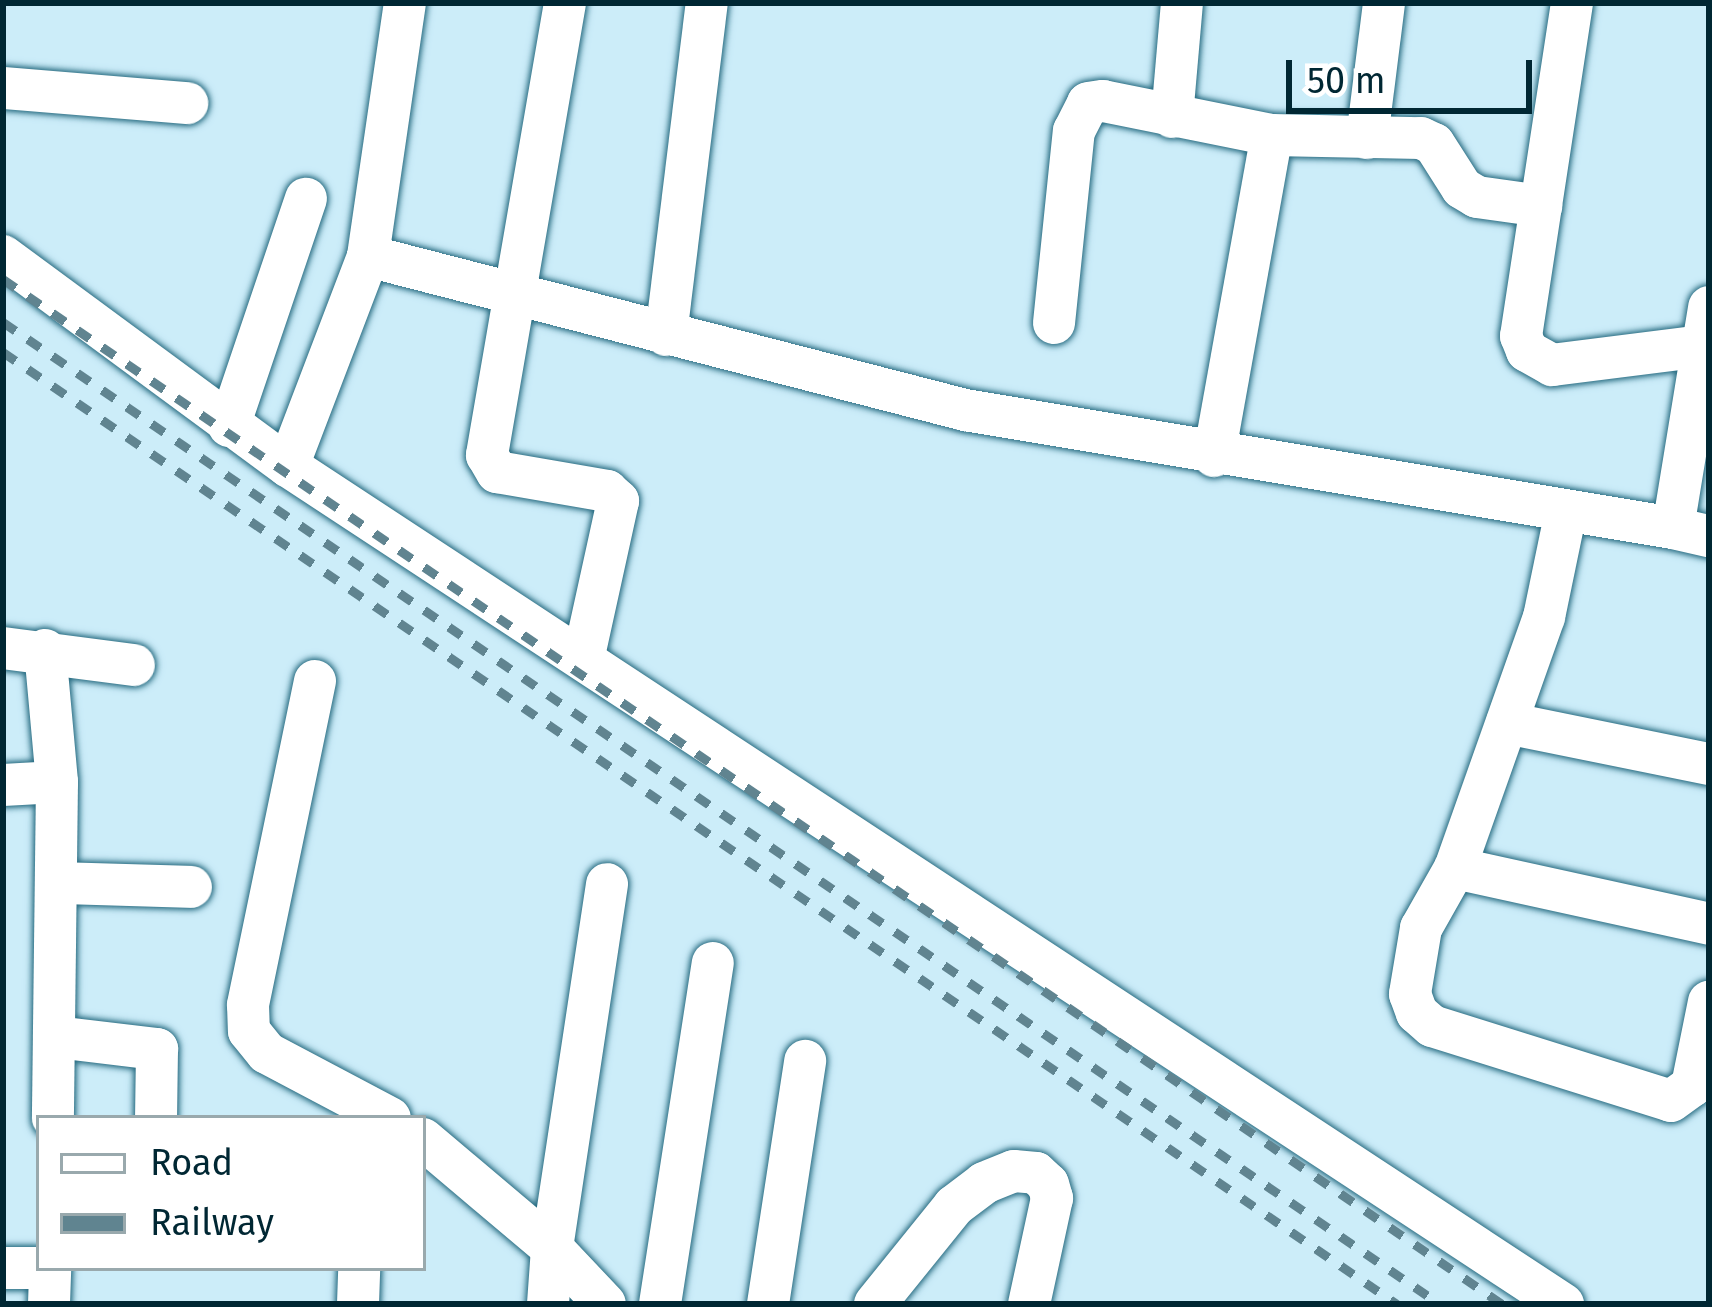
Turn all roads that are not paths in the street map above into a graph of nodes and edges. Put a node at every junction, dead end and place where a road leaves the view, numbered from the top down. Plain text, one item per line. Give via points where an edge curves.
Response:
1 (405, 3) edge
2 (566, 3) edge
3 (707, 3) edge
4 (1182, 3) edge
5 (1384, 3) edge
6 (1572, 3) edge
7 (3, 88) edge
8 (187, 103) dead end
9 (1172, 117) junction
10 (1273, 135) junction
11 (1366, 138) junction
12 (306, 200) dead end
13 (1541, 206) junction
14 (3, 256) edge
15 (368, 256) junction
16 (512, 295) junction
17 (1054, 323) dead end
18 (666, 335) junction
19 (1705, 345) edge
20 (229, 426) junction
21 (1214, 456) junction
22 (288, 466) junction
23 (1566, 511) junction
24 (1691, 532) edge
25 (24, 649) edge
26 (584, 656) junction
27 (134, 665) dead end
28 (314, 681) dead end
29 (1508, 724) junction
30 (1709, 764) edge
31 (57, 782) junction
32 (3, 785) edge
33 (1455, 868) junction
34 (60, 883) junction
35 (607, 884) dead end
36 (190, 887) dead end
37 (1709, 924) edge
38 (713, 963) dead end
39 (1709, 1002) edge
40 (56, 1037) junction
41 (806, 1061) dead end
42 (1701, 1088) edge
43 (377, 1114) edge
44 (53, 1115) edge
45 (156, 1115) edge
46 (426, 1142) edge
47 (552, 1247) junction
48 (3, 1268) edge
49 (36, 1268) edge
50 (50, 1271) edge
51 (359, 1271) edge
52 (49, 1304) edge
53 (358, 1304) edge
54 (548, 1304) edge
55 (605, 1304) edge
56 (660, 1304) edge
57 (768, 1304) edge
58 (874, 1304) edge
59 (1029, 1304) edge
60 (1563, 1304) edge

1 - 15 street
2 - 16 street
3 - 18 street
4 - 9 street
5 - 11 street
6 - 13 street
7 - 8 street
9 - 10 street
9 - 17 street via 1103,100 1078,114
10 - 11 street
10 - 21 street
11 - 13 street via 1421,138 1477,197
12 - 20 street
13 - 19 street via 1521,336 1536,360 1552,365
14 - 20 street
15 - 16 street
15 - 22 street
16 - 18 street
16 - 26 street via 491,466 506,476 607,491 618,501
18 - 21 street via 965,410
19 - 24 street
20 - 22 street
21 - 23 street
22 - 26 street
23 - 24 street
23 - 29 street via 1544,617
25 - 27 street
25 - 31 street
26 - 60 street
28 - 43 street via 249,1031 267,1053
29 - 30 street
29 - 33 street
31 - 32 street
31 - 34 street
33 - 37 street
33 - 42 street via 1421,928 1410,994 1417,1013 1432,1026 1657,1100
34 - 36 street
34 - 40 street
35 - 47 street
38 - 56 street
39 - 42 street
40 - 44 street
40 - 45 street via 157,1049
41 - 57 street
46 - 47 street
47 - 54 street
47 - 55 street
48 - 49 street
50 - 52 street
51 - 53 street
58 - 59 street via 955,1206 1014,1172 1036,1173 1052,1198

